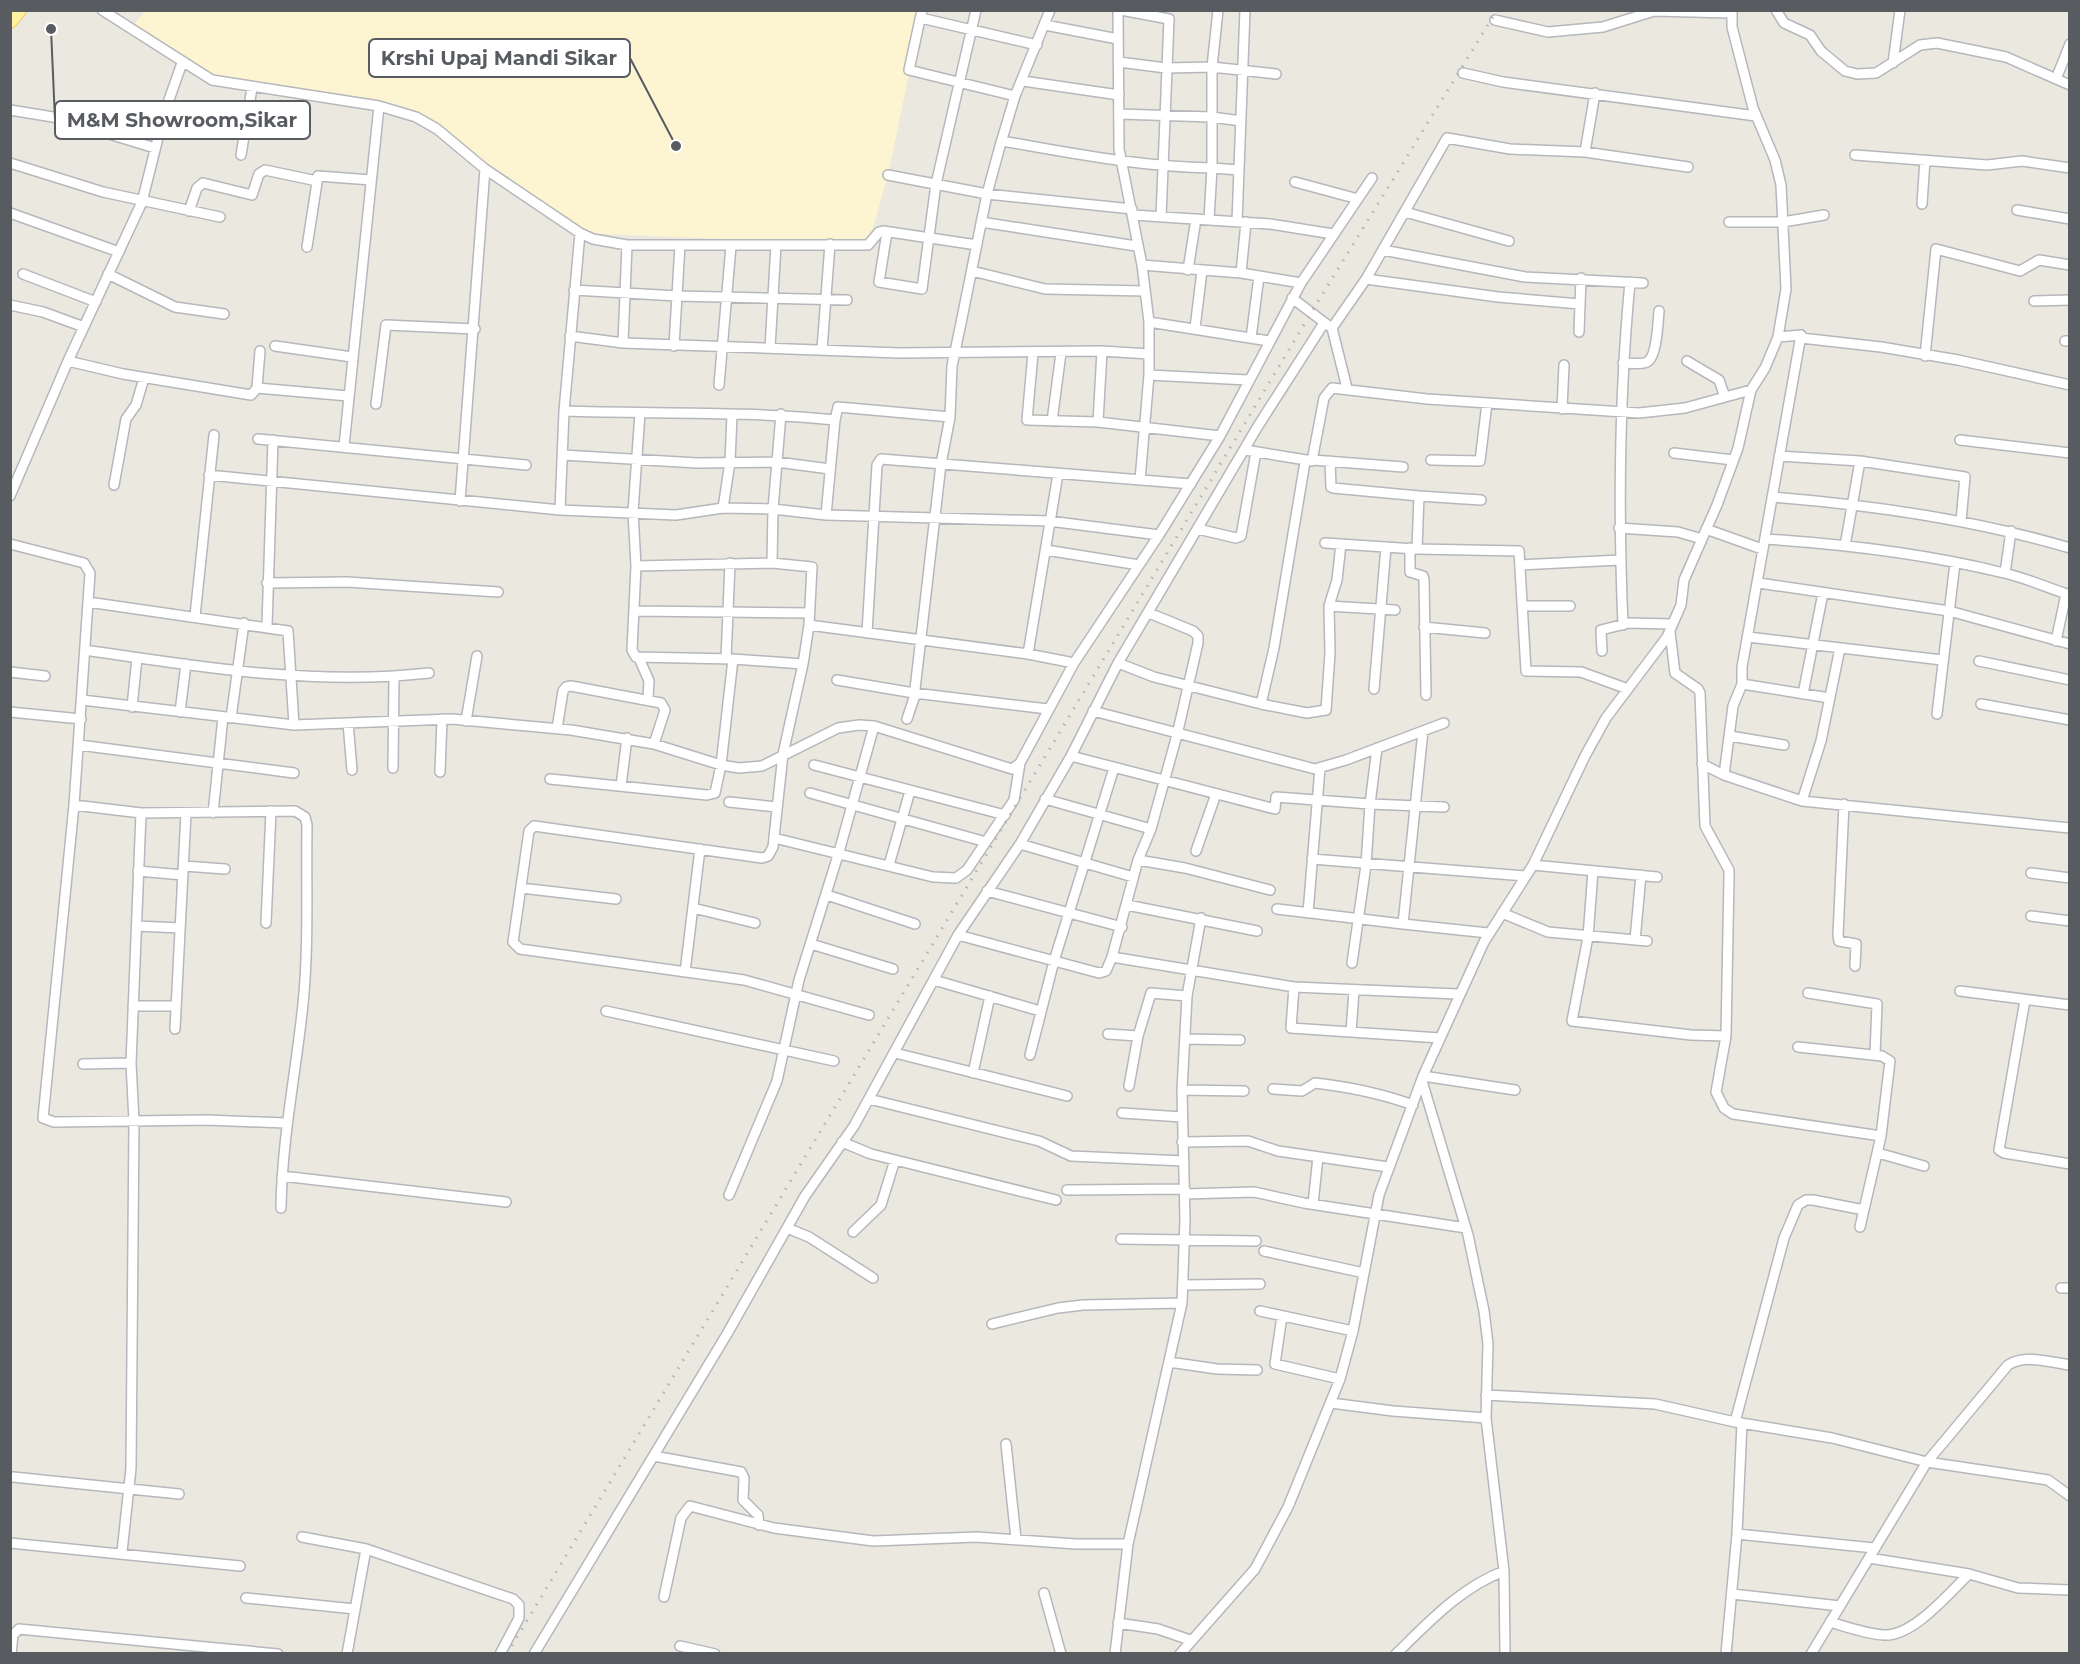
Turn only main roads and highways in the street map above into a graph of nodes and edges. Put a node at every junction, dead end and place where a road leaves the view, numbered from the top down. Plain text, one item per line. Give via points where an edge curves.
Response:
1 (19, 10) edge
2 (10, 21) edge

1 - 2 main road

